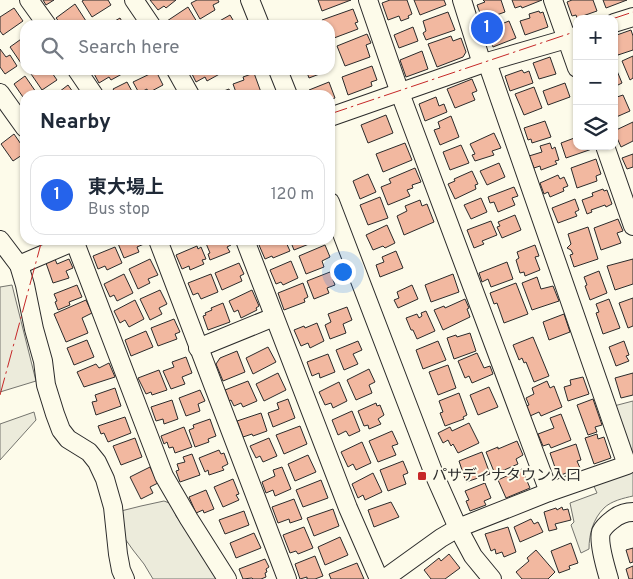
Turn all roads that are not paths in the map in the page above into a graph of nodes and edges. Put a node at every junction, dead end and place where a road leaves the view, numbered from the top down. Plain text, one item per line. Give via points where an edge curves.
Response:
1 (29, 0) edge
2 (134, 0) edge
3 (250, 0) edge
4 (368, 0) edge
5 (462, 0) edge
6 (553, 0) edge
7 (633, 17) edge
8 (43, 20) edge
9 (148, 20) edge
10 (258, 20) edge
11 (618, 22) edge
12 (572, 38) edge
13 (576, 60) edge
14 (485, 63) junction
15 (80, 75) edge
16 (179, 75) edge
17 (280, 75) edge
18 (91, 90) edge
19 (187, 90) edge
20 (286, 90) edge
21 (0, 93) edge
22 (400, 93) junction
23 (335, 115) edge
24 (20, 121) edge
25 (606, 150) edge
26 (335, 215) edge
27 (633, 226) edge
28 (0, 240) edge
29 (64, 245) edge
30 (77, 245) edge
31 (160, 245) edge
32 (247, 245) edge
33 (19, 265) junction
34 (274, 317) junction
35 (198, 348) junction
36 (550, 492) junction
37 (633, 512) edge
38 (458, 528) junction
39 (125, 579) edge
40 (227, 579) edge
41 (287, 579) edge
42 (379, 579) edge
43 (384, 579) edge
44 (492, 579) edge
45 (609, 579) edge

1 - 8 street
2 - 9 street
3 - 10 street
4 - 22 street
5 - 14 street
6 - 12 street
7 - 11 street
12 - 13 street
12 - 14 street
14 - 22 street
14 - 36 street via 628,465
15 - 18 street
16 - 19 street
17 - 20 street
21 - 24 street
22 - 23 street
22 - 36 street
25 - 27 street
26 - 38 street via 434,474
28 - 33 street
29 - 33 street
30 - 40 street via 164,476
31 - 35 street
32 - 34 street
33 - 39 street via 55,414 61,430 68,439 89,452 105,479
34 - 35 street
34 - 42 street
35 - 41 street
36 - 38 street
37 - 45 street via 617,516 601,533
38 - 43 street
38 - 44 street via 472,556

